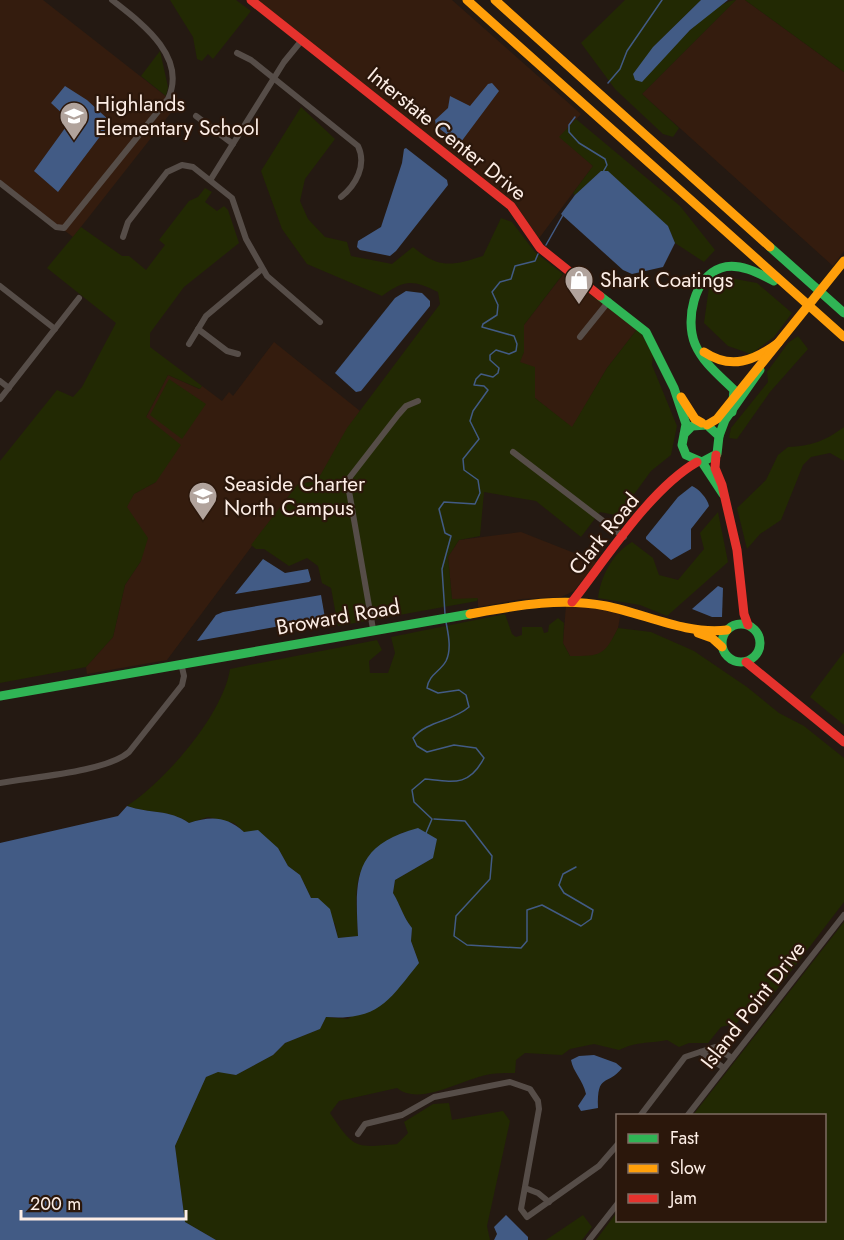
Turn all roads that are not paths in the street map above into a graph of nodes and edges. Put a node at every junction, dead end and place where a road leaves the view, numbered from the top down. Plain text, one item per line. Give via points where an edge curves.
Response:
1 (112, 0) edge
2 (251, 0) edge
3 (466, 0) edge
4 (495, 0) edge
5 (302, 40) junction
6 (237, 53) dead end
7 (274, 78) junction
8 (196, 116) dead end
9 (233, 144) junction
10 (211, 179) junction
11 (0, 183) edge
12 (341, 197) dead end
13 (123, 237) dead end
14 (844, 261) edge
15 (262, 269) junction
16 (0, 286) edge
17 (800, 297) junction
18 (79, 298) dead end
19 (609, 302) junction
20 (844, 313) edge
21 (320, 322) dead end
22 (198, 328) junction
23 (55, 329) junction
24 (692, 333) junction
25 (580, 337) dead end
26 (844, 337) edge
27 (778, 343) junction
28 (189, 344) dead end
29 (238, 354) dead end
30 (762, 365) junction
31 (0, 381) edge
32 (9, 388) junction
33 (674, 388) junction
34 (735, 396) junction
35 (0, 399) edge
36 (418, 401) dead end
37 (732, 412) junction
38 (705, 424) junction
39 (684, 434) junction
40 (719, 436) junction
41 (683, 450) junction
42 (513, 452) dead end
43 (716, 455) junction
44 (699, 462) junction
45 (663, 488) junction
46 (723, 494) junction
47 (624, 537) junction
48 (741, 588) junction
49 (572, 602) junction
50 (748, 625) junction
51 (682, 626) junction
52 (729, 628) junction
53 (373, 629) junction
54 (722, 647) junction
55 (758, 652) junction
56 (746, 662) junction
57 (181, 663) junction
58 (774, 684) junction
59 (0, 696) edge
60 (844, 742) edge
61 (0, 783) edge
62 (844, 915) edge
63 (700, 1052) junction
64 (732, 1058) junction
65 (724, 1068) junction
66 (642, 1114) edge
67 (689, 1114) edge
68 (358, 1134) dead end
69 (616, 1146) edge
70 (525, 1188) junction
71 (549, 1202) junction
72 (616, 1206) edge
73 (589, 1240) edge

1 - 11 street via 149,29 164,52 172,78 168,99 66,227 61,228
2 - 5 main road, Interstate Center Drive
3 - 17 main road
4 - 20 main road
5 - 7 street
5 - 19 main road, Interstate Center Drive via 511,206 535,244
6 - 7 street
7 - 9 street
7 - 12 street via 358,146 361,166 355,183
8 - 9 street
9 - 10 street
10 - 13 street via 188,165 171,170 128,222
10 - 15 street via 232,198 244,235
14 - 27 main road
15 - 21 street
15 - 22 street via 210,312
16 - 23 street
17 - 24 main road via 751,269 723,267 710,273 695,292 690,311
17 - 26 main road
18 - 23 street
19 - 25 street
19 - 33 main road, Interstate Center Drive via 646,332
22 - 28 street
22 - 29 street
23 - 32 street
24 - 27 main road via 705,353 723,363 756,358
24 - 34 main road via 698,350 731,385
27 - 30 main road
30 - 34 main road
30 - 37 main road via 753,386
31 - 32 street
32 - 35 street
33 - 38 main road, Interstate Center Drive via 694,419
33 - 39 main road, Interstate Center Drive via 686,423
34 - 37 main road
34 - 38 main road via 717,419
36 - 53 street via 406,406 350,477 349,491
37 - 40 main road
38 - 39 main road via 692,426
38 - 40 main road
39 - 41 main road
40 - 43 main road
41 - 44 main road
41 - 45 main road, Clark Road
42 - 47 street
43 - 44 main road
43 - 46 main road via 715,468
44 - 45 main road, Clark Road via 684,467
44 - 46 main road
45 - 47 main road, Clark Road
46 - 48 main road via 737,550
47 - 49 main road, Clark Road
48 - 50 main road
48 - 52 main road via 738,615
49 - 51 main road, Broward Road via 636,612
49 - 53 main road, Broward Road via 513,604
50 - 52 main road
50 - 55 main road via 759,636
51 - 52 main road, Broward Road via 717,632
51 - 54 main road, Broward Road via 712,638
52 - 54 main road via 722,638
53 - 57 main road, Broward Road
54 - 56 main road via 730,660
55 - 56 main road
55 - 58 main road via 760,664
56 - 58 main road
57 - 59 main road, Broward Road
57 - 61 street via 182,685 120,759
58 - 60 main road
62 - 64 street, Island Point Drive
63 - 64 street via 715,1047
63 - 65 street
63 - 66 street via 685,1057
64 - 65 street, Island Point Drive
65 - 67 street, Island Point Drive
68 - 70 street via 365,1124 402,1115 434,1097 510,1082 522,1084 535,1096 539,1109
69 - 71 street via 599,1166
70 - 71 street via 538,1192
70 - 71 street via 521,1209 524,1215 531,1216
72 - 73 street

